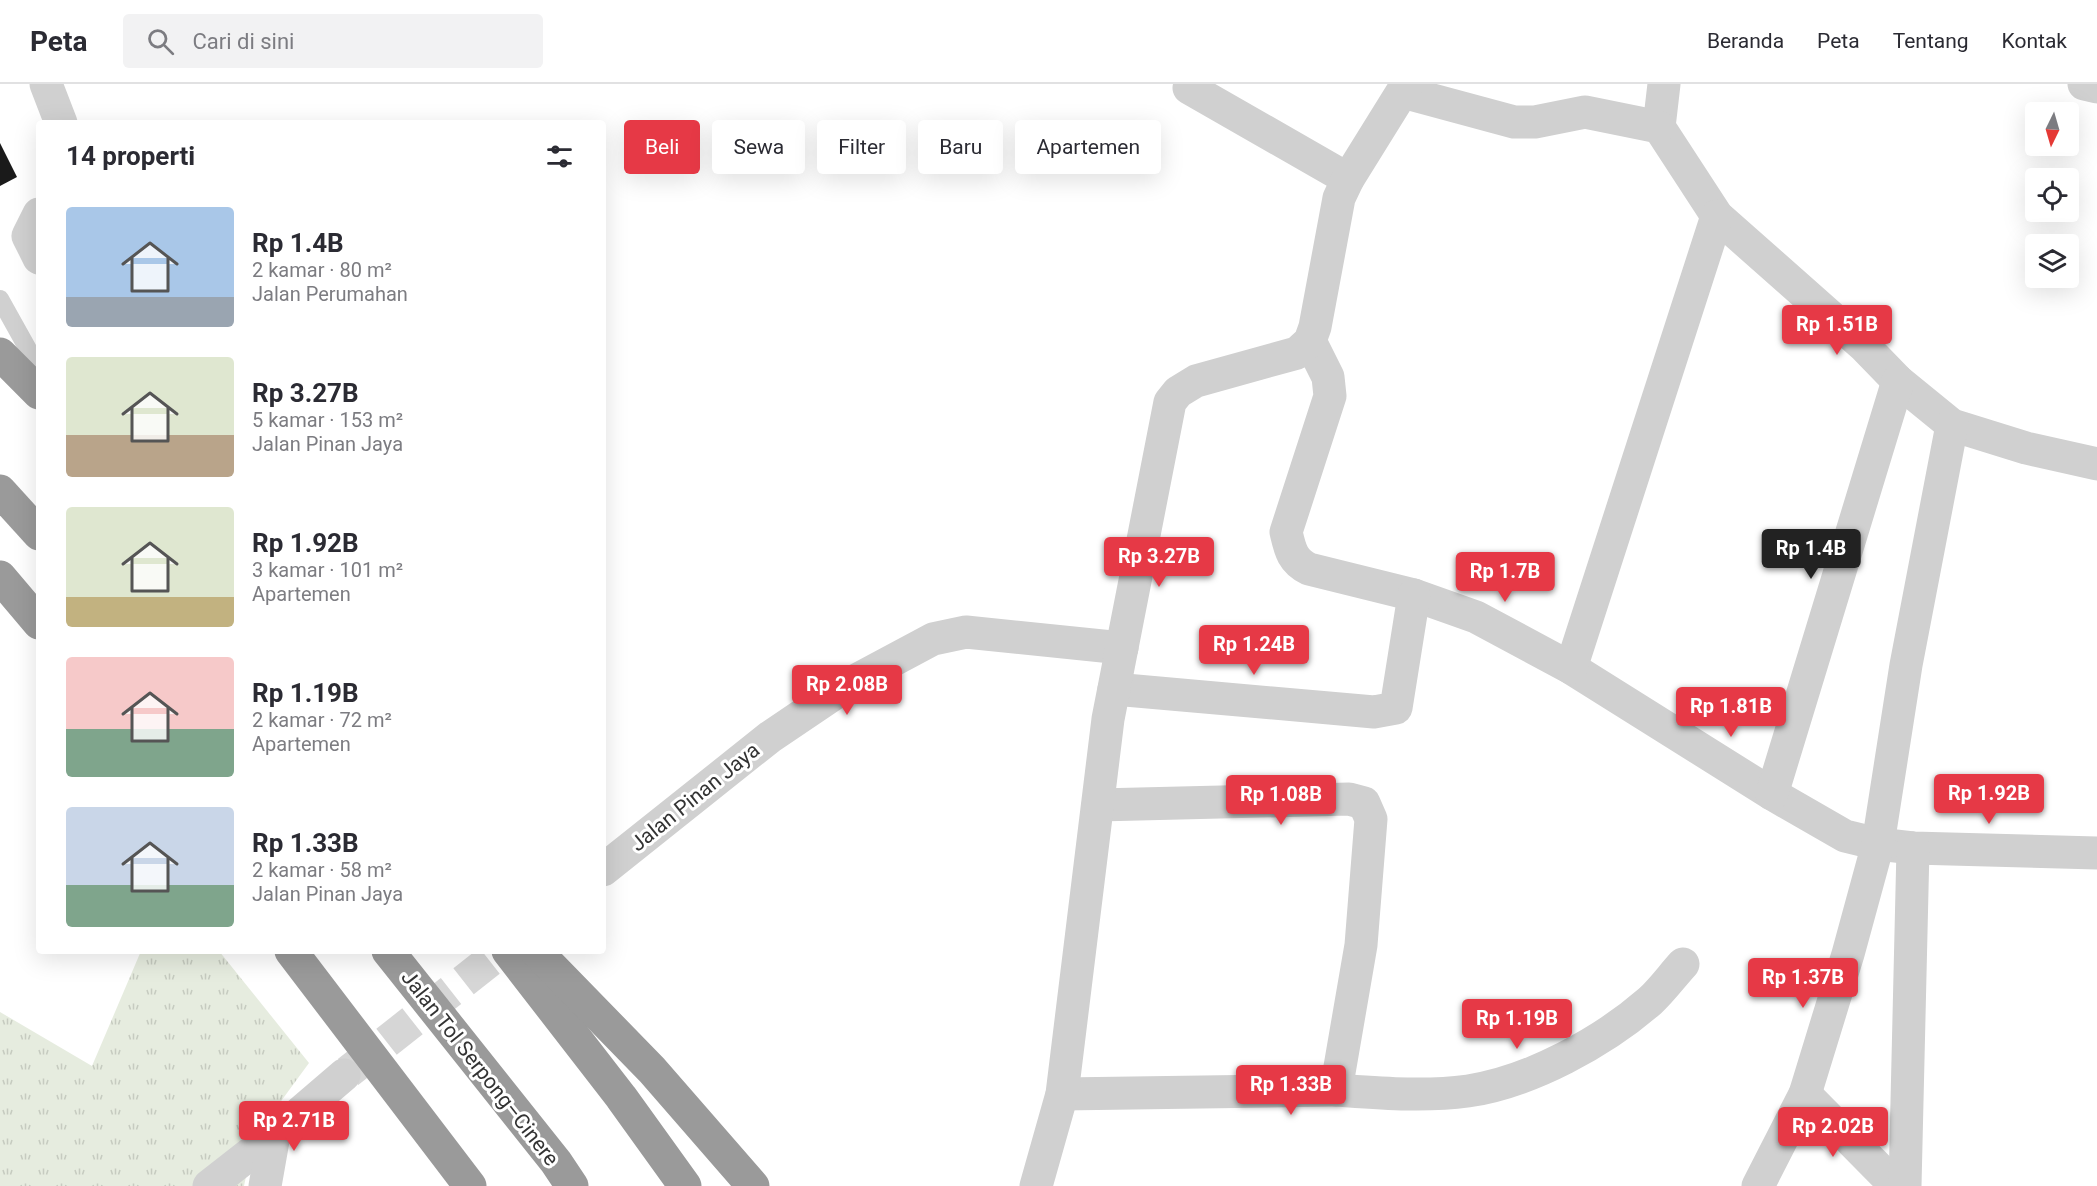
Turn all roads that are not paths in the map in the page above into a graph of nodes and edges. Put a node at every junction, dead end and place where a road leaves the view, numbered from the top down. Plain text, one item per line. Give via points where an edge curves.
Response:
1 (46, 84) edge
2 (1664, 84) edge
3 (2084, 84) edge
4 (2097, 87) edge
5 (1189, 88) dead end
6 (1405, 88) edge
7 (60, 120) edge
8 (1659, 127) junction
9 (1348, 179) junction
10 (1716, 216) junction
11 (36, 220) edge
12 (36, 252) edge
13 (0, 299) edge
14 (1310, 341) junction
15 (0, 354) edge
16 (36, 364) edge
17 (1898, 381) junction
18 (36, 390) edge
19 (1952, 425) junction
20 (2097, 464) edge
21 (0, 491) edge
22 (36, 531) edge
23 (0, 578) edge
24 (1414, 595) junction
25 (36, 620) edge
26 (1122, 648) junction
27 (1571, 668) junction
28 (1114, 689) junction
29 (1772, 794) junction
30 (1098, 805) junction
31 (1878, 844) junction
32 (1913, 848) junction
33 (2097, 853) edge
34 (606, 868) edge
35 (293, 954) edge
36 (390, 954) edge
37 (510, 954) edge
38 (539, 954) edge
39 (1683, 964) dead end
40 (344, 1075) tunnel mouth
41 (1336, 1090) junction
42 (1062, 1094) junction
43 (1805, 1094) junction
44 (274, 1135) junction
45 (210, 1186) edge
46 (265, 1186) edge
47 (470, 1186) edge
48 (572, 1186) edge
49 (685, 1186) edge
50 (753, 1186) edge
51 (1036, 1186) edge
52 (1758, 1186) edge
53 (1896, 1186) edge
54 (1905, 1186) edge

1 - 7 street
2 - 8 street
3 - 4 street
5 - 9 street
6 - 8 street via 1514,122 1585,112
6 - 9 street
8 - 10 street
9 - 14 street via 1339,198
10 - 17 street via 1865,347
10 - 27 street
11 - 12 street via 28,236
13 - 16 lane
14 - 24 street via 1328,377 1330,396 1286,532 1292,553 1298,564 1309,569
14 - 26 street via 1298,353 1196,381 1170,402
15 - 18 highway
17 - 19 street
17 - 29 street
19 - 20 street
19 - 31 street via 1906,665
21 - 22 highway
23 - 25 highway
24 - 27 street via 1476,617
24 - 28 street via 1396,708 1374,712
26 - 28 street
26 - 34 street, Jalan Pinan Jaya via 966,632 933,639 847,685 770,737
27 - 29 street
28 - 30 street
29 - 31 street via 1845,836
30 - 41 street via 1349,799 1364,803 1371,819 1361,945
30 - 42 street
31 - 32 street
31 - 43 street
32 - 33 street
32 - 54 street
35 - 47 highway
36 - 48 highway, Jalan Tol Serpong–Cinere
37 - 49 highway via 621,1096
38 - 50 highway via 652,1070
39 - 41 street via 1651,1000 1610,1032 1520,1077 1468,1091 1395,1095
40 - 44 street
41 - 42 street
42 - 51 street
43 - 52 street
43 - 53 street
44 - 45 street
44 - 46 street

